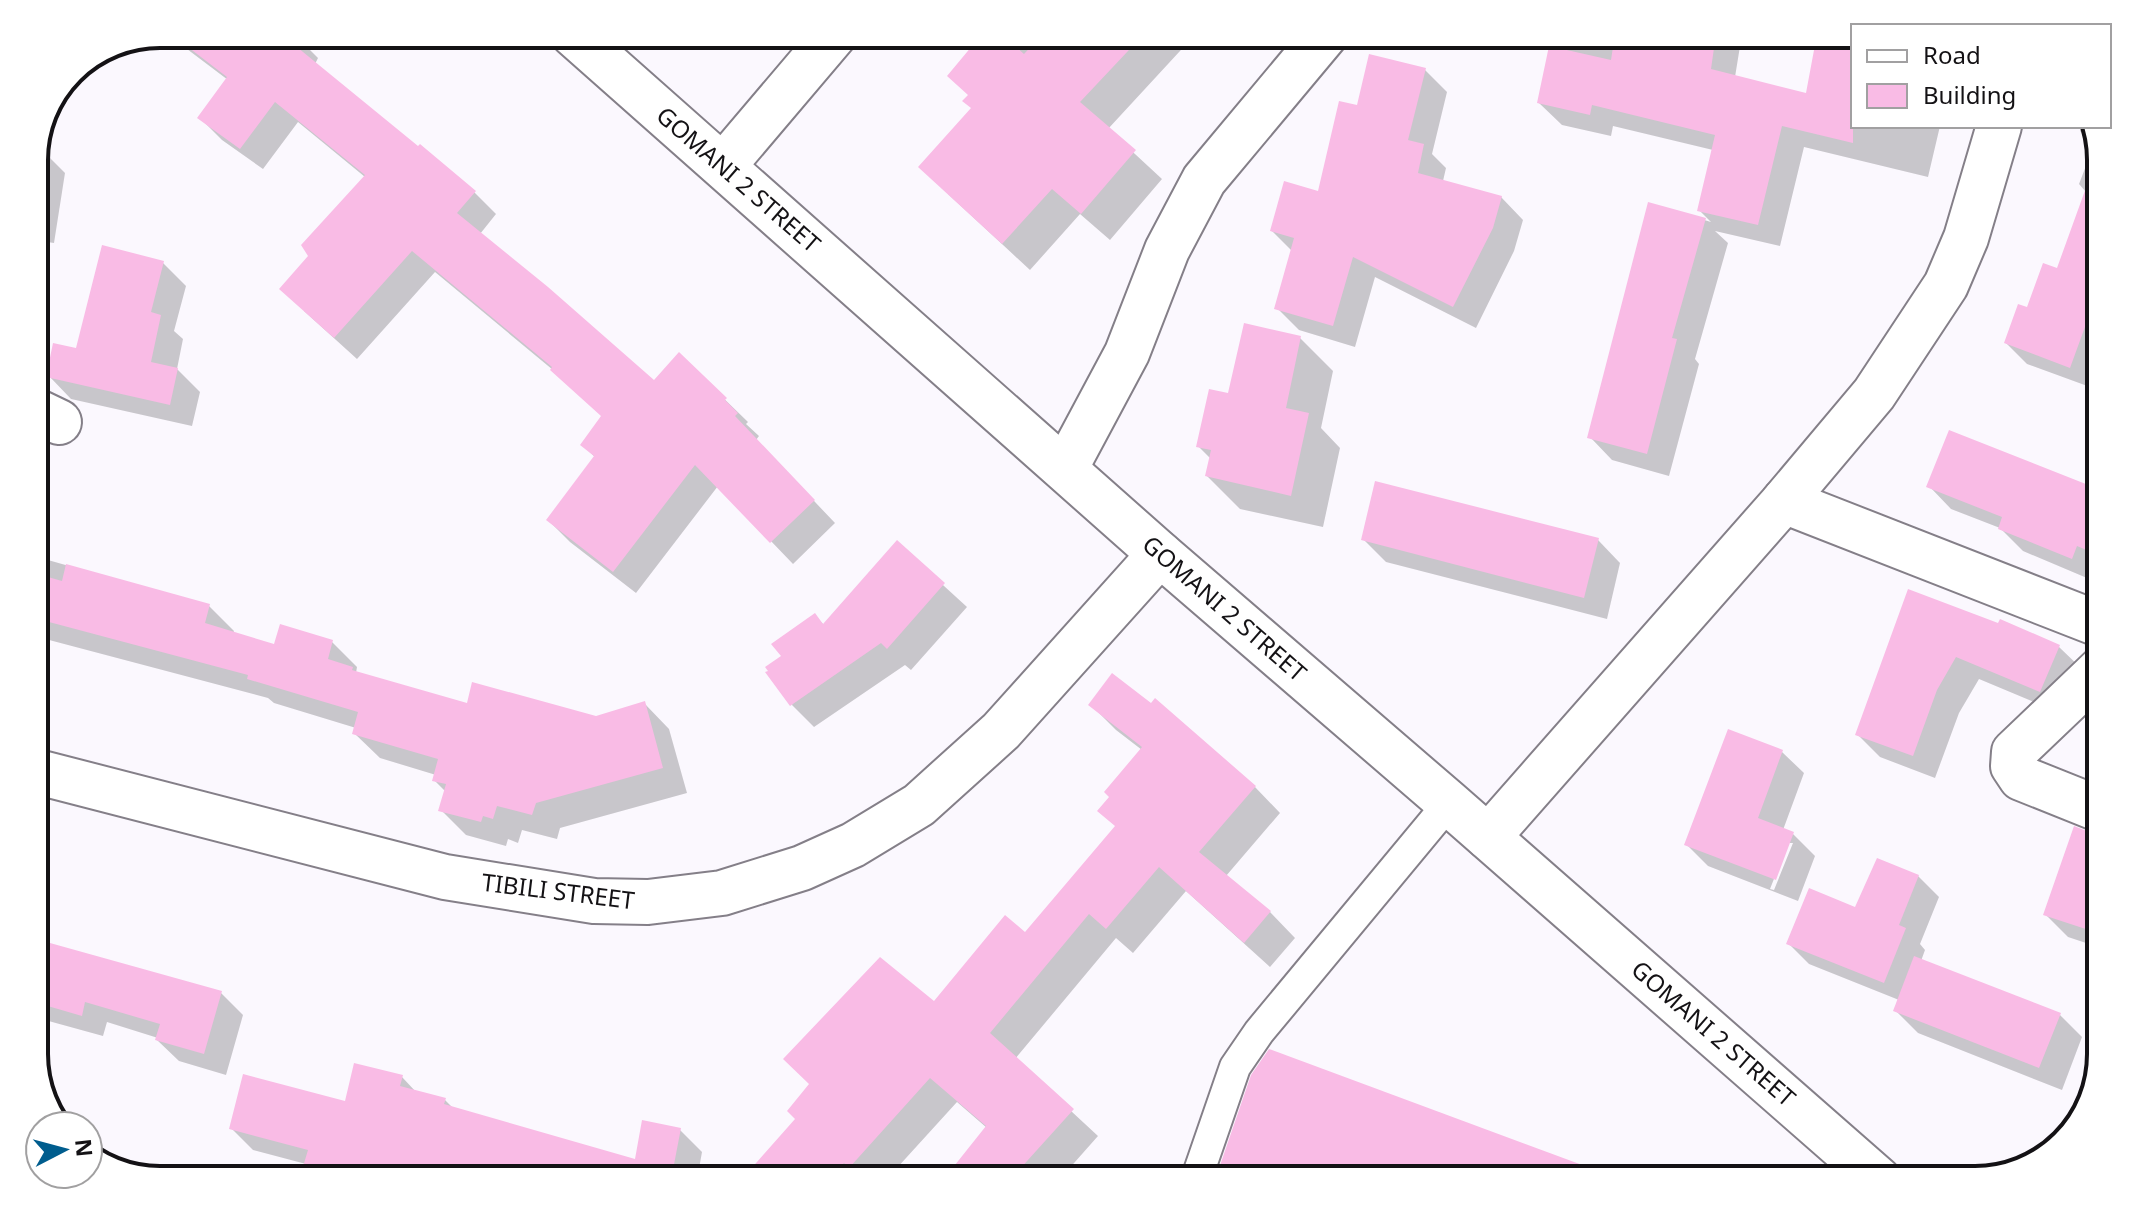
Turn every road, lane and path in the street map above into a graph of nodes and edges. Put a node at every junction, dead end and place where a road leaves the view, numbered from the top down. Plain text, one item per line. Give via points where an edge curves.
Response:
1 (589, 48) edge
2 (823, 48) edge
3 (1314, 48) edge
4 (1998, 128) edge
5 (723, 166) junction
6 (1065, 469) junction
7 (1784, 501) junction
8 (1160, 554) junction
9 (2087, 620) edge
10 (2087, 682) edge
11 (48, 775) edge
12 (1449, 803) junction
13 (2087, 804) edge
14 (1488, 837) junction
15 (1201, 1166) edge
16 (1863, 1166) edge

1 - 5 street, GOMANI 2 STREET
2 - 5 street
3 - 6 street via 1204,180 1167,250 1127,353
4 - 7 street via 1966,238 1946,285 1874,394
5 - 6 street, GOMANI 2 STREET
6 - 8 street, GOMANI 2 STREET
7 - 9 street
7 - 14 street
8 - 11 street, TIBILI STREET via 1001,731 919,805 802,868 722,893 648,902 594,901 445,877
8 - 12 street, GOMANI 2 STREET
10 - 13 street via 2014,752 2013,766 2021,778
12 - 14 street, GOMANI 2 STREET
12 - 15 lane via 1235,1067
14 - 16 street, GOMANI 2 STREET

